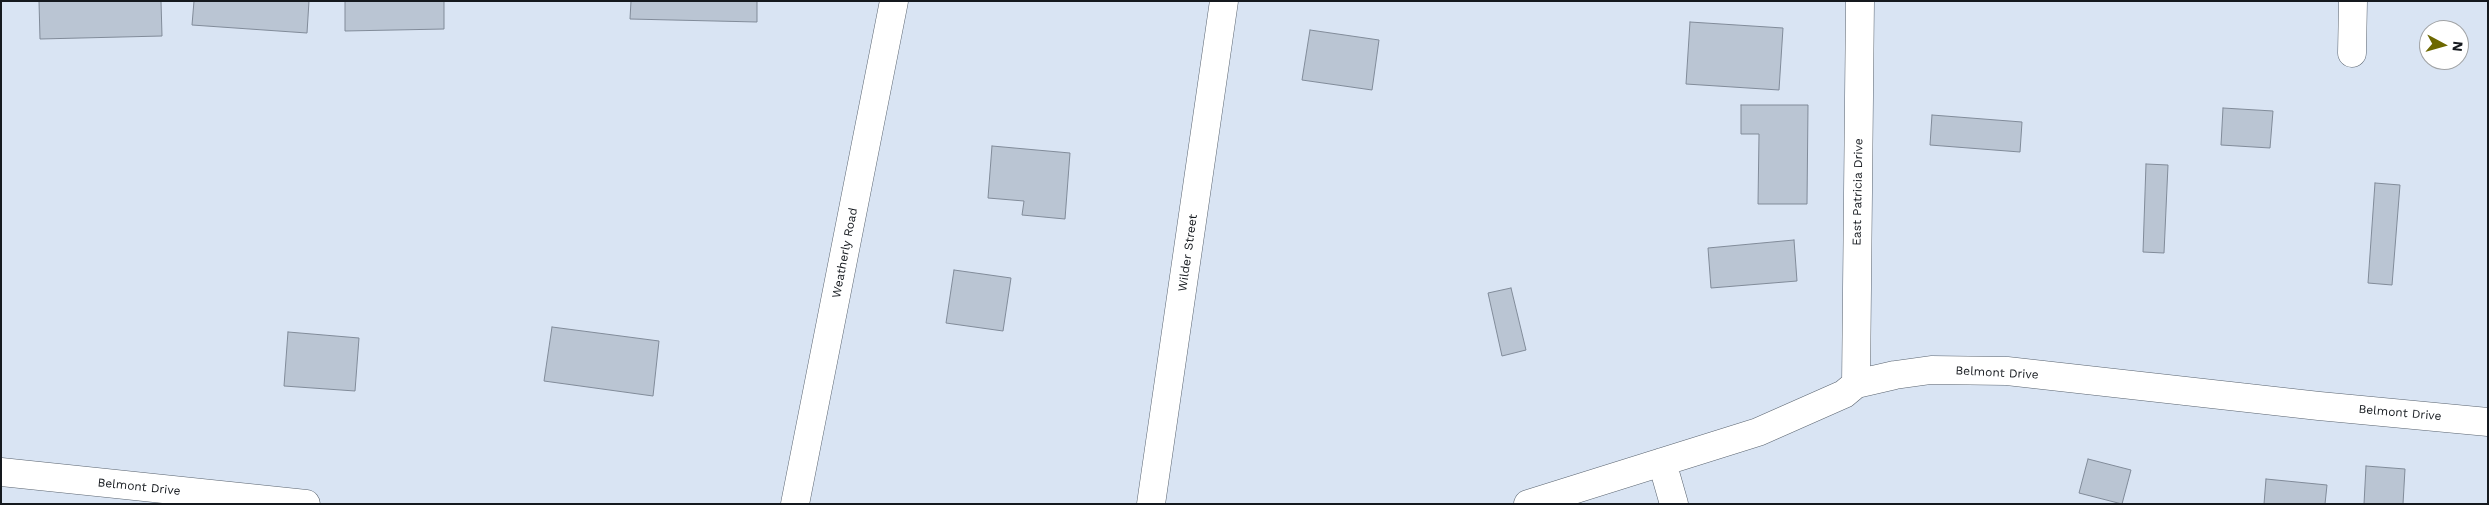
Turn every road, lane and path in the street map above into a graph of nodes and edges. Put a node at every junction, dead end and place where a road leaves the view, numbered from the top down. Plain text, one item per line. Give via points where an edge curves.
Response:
1 (894, 1) edge
2 (1224, 1) edge
3 (1860, 1) edge
4 (2353, 1) edge
5 (2352, 52) dead end
6 (1856, 384) junction
7 (2488, 422) edge
8 (1662, 462) junction
9 (1, 472) edge
10 (167, 497) edge
11 (306, 504) edge
12 (795, 504) edge
13 (1152, 504) edge
14 (1528, 504) edge
15 (1674, 504) edge

1 - 12 street, Weatherly Road
2 - 13 street, Wilder Street
3 - 6 street, East Patricia Drive
4 - 5 street
6 - 7 street, Belmont Drive via 1931,370 2007,371
6 - 8 street, Belmont Drive via 1844,394 1758,432
8 - 14 street, Belmont Drive
8 - 15 street
9 - 10 street, Belmont Drive
10 - 11 street, Belmont Drive

